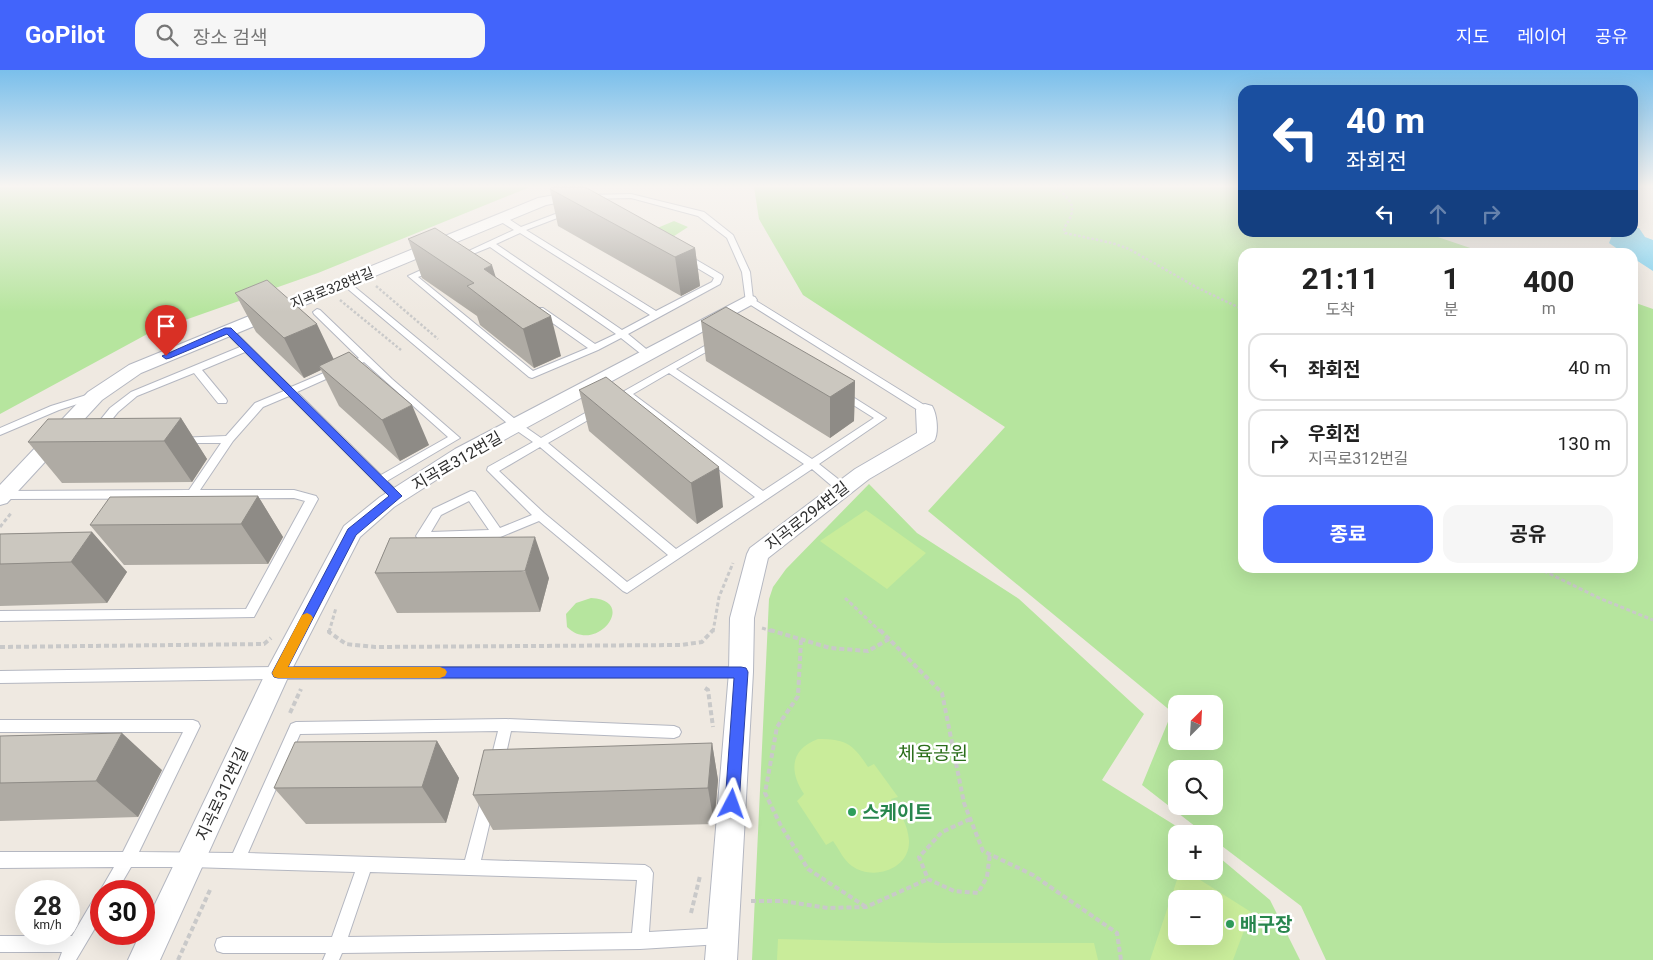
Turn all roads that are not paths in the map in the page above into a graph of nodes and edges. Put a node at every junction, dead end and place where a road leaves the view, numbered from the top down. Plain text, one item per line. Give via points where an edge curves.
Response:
1 (475, 229) edge
2 (523, 229) edge
3 (719, 229) edge
4 (520, 230) junction
5 (490, 243) junction
6 (677, 253) edge
7 (345, 282) junction
8 (749, 300) junction
9 (532, 305) edge
10 (317, 312) dead end
11 (656, 315) junction
12 (228, 330) junction
13 (622, 334) junction
14 (729, 336) edge
15 (246, 348) junction
16 (595, 348) junction
17 (648, 355) junction
18 (366, 358) junction
19 (196, 369) junction
20 (669, 369) junction
21 (830, 388) edge
22 (291, 392) junction
23 (626, 394) junction
24 (95, 396) junction
25 (222, 401) dead end
26 (925, 410) joint
27 (517, 426) junction
28 (0, 432) edge
29 (229, 439) junction
30 (98, 440) edge
31 (173, 440) edge
32 (542, 443) junction
33 (812, 464) junction
34 (380, 480) junction
35 (842, 489) junction
36 (146, 494) junction
37 (192, 494) junction
38 (1, 495) edge
39 (396, 496) junction
40 (763, 497) junction
41 (135, 510) edge
42 (540, 516) junction
43 (498, 534) junction
44 (676, 556) junction
45 (0, 616) edge
46 (741, 672) junction
47 (278, 673) junction
48 (0, 677) edge
49 (506, 725) junction
50 (0, 726) edge
51 (674, 732) dead end
52 (127, 859) junction
53 (191, 859) junction
54 (0, 860) edge
55 (237, 861) junction
56 (365, 864) junction
57 (471, 868) junction
58 (115, 880) edge
59 (90, 922) edge
60 (722, 936) junction
61 (80, 939) edge
62 (640, 941) junction
63 (0, 944) edge
64 (15, 944) edge
65 (76, 945) edge
66 (223, 945) dead end
67 (334, 952) edge
68 (67, 960) edge
69 (144, 960) edge
70 (721, 960) edge

1 - 7 street, 지곡로328번길
2 - 4 lane
3 - 8 lane via 730,237 746,272
4 - 5 lane
4 - 11 lane
5 - 13 lane
5 - 16 lane via 458,260 412,276 532,376
6 - 11 lane via 719,277 716,284
7 - 12 street, 지곡로328번길
7 - 27 lane
8 - 17 street, 지곡로312번길
8 - 26 lane
9 - 16 lane
10 - 18 lane
11 - 13 lane
12 - 15 lane
12 - 24 street, 지곡로328번길 via 135,369
13 - 16 lane
13 - 17 lane
14 - 20 lane
15 - 19 lane
15 - 22 lane
17 - 27 street, 지곡로312번길
18 - 22 lane
18 - 34 lane via 455,438
19 - 25 lane
19 - 30 lane via 134,394 114,410 89,440
20 - 23 lane
20 - 33 lane
21 - 33 lane via 881,418
22 - 29 lane via 260,405
22 - 34 lane
23 - 32 lane
23 - 40 lane
24 - 28 lane via 55,408
24 - 38 street, 지곡로328번길
26 - 35 street, 지곡로294번길 via 927,436
27 - 32 lane
27 - 39 street, 지곡로312번길 via 462,454
29 - 31 lane
29 - 37 lane
32 - 42 lane via 492,470
32 - 44 lane
33 - 35 lane
33 - 40 lane
34 - 39 lane
35 - 46 street, 지곡로294번길 via 758,554 742,624
36 - 37 lane
36 - 38 lane
36 - 41 lane
37 - 45 lane via 294,494 312,498 250,614
39 - 47 street, 지곡로312번길 via 352,532
40 - 44 lane
42 - 43 lane
42 - 44 lane via 627,588
43 - 43 lane via 460,535 422,536 437,512 471,495
46 - 47 lane
46 - 60 street, 지곡로294번길
47 - 48 lane
47 - 53 street, 지곡로312번길
49 - 51 lane
49 - 55 lane via 296,728
49 - 57 lane
50 - 52 lane via 193,726
52 - 53 lane
52 - 54 lane
52 - 58 lane
53 - 55 lane
53 - 69 street, 지곡로312번길
55 - 56 lane
56 - 57 lane
56 - 67 lane
57 - 62 lane via 645,874
59 - 61 lane
60 - 62 lane
60 - 70 street, 지곡로294번길
62 - 67 lane
63 - 64 lane
65 - 68 lane
66 - 67 lane

